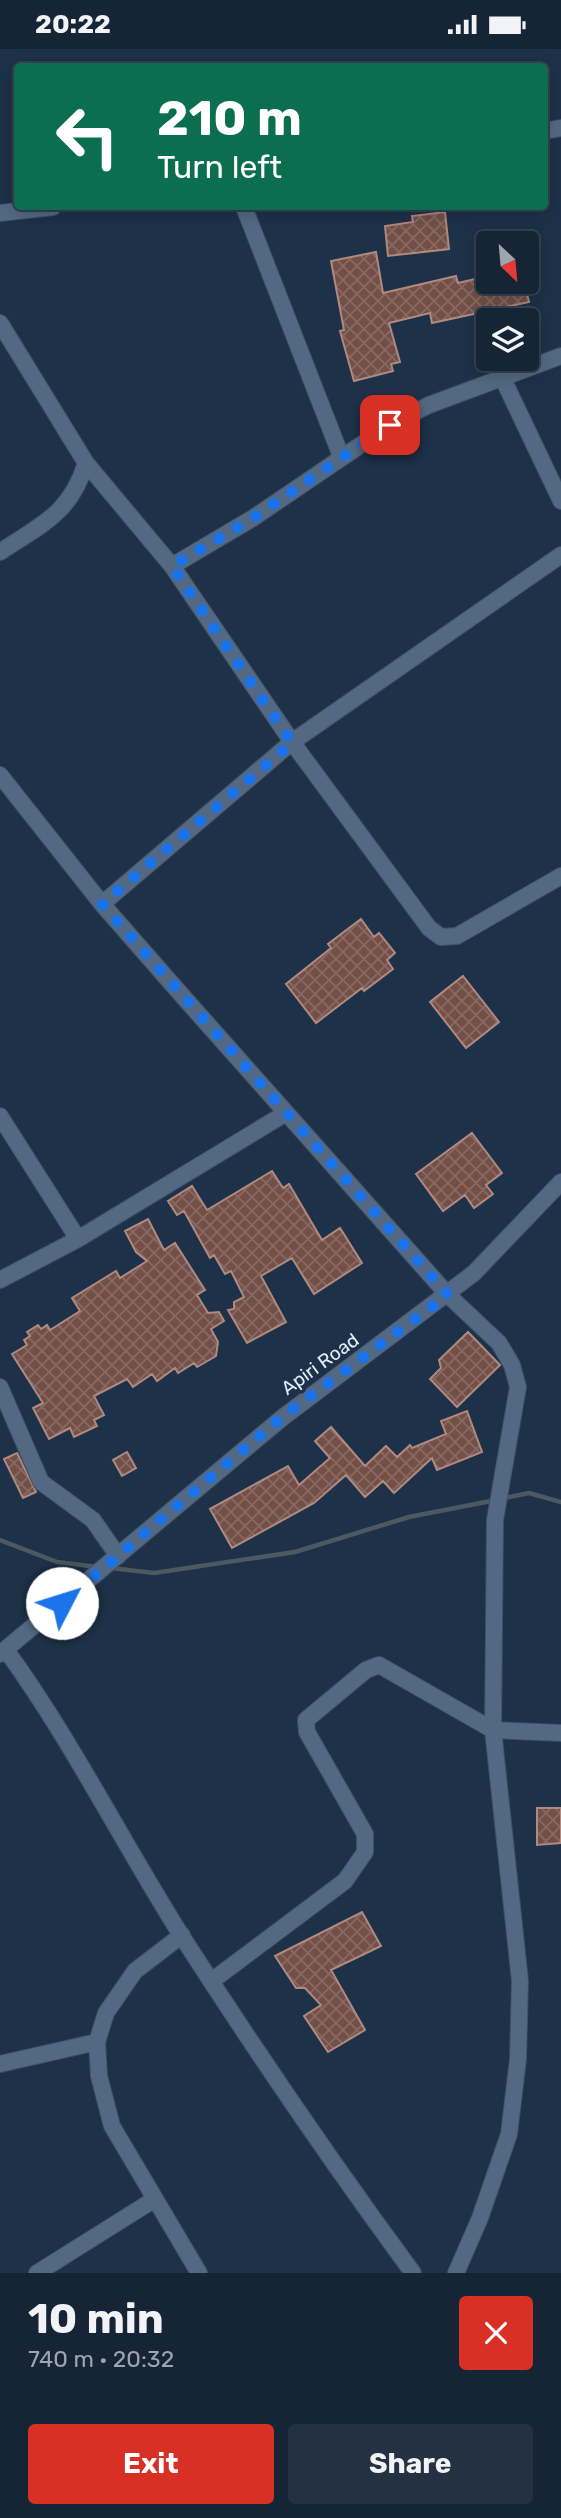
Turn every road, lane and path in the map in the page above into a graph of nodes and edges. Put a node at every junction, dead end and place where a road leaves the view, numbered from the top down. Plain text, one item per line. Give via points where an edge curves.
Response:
1 (26, 210) edge
2 (245, 210) edge
3 (0, 213) edge
4 (0, 323) edge
5 (561, 356) edge
6 (503, 379) junction
7 (341, 456) junction
8 (86, 463) junction
9 (561, 501) edge
10 (0, 552) edge
11 (561, 555) edge
12 (172, 566) junction
13 (292, 743) junction
14 (0, 775) edge
15 (561, 876) edge
16 (102, 904) junction
17 (286, 1113) junction
18 (0, 1116) edge
19 (561, 1182) edge
20 (78, 1239) junction
21 (0, 1280) edge
22 (448, 1295) junction
23 (0, 1387) edge
24 (118, 1556) junction
25 (3, 1652) edge
26 (493, 1730) junction
27 (561, 1733) edge
28 (182, 1935) junction
29 (213, 1980) junction
30 (97, 2042) junction
31 (0, 2064) edge
32 (155, 2199) junction
33 (37, 2273) edge
34 (199, 2273) edge
35 (413, 2273) edge
36 (456, 2273) edge

1 - 3 street
2 - 7 street
4 - 8 street
5 - 6 street
6 - 7 street via 429,405
6 - 9 street
7 - 12 street via 253,518
8 - 10 street via 72,498 58,513
8 - 12 street
11 - 13 street
12 - 13 street
13 - 15 street via 429,928 441,937 457,936
13 - 16 street
14 - 16 street
16 - 17 street
17 - 20 street
17 - 22 street
18 - 20 street
19 - 22 street, Apiri Road
20 - 21 street
22 - 24 street, Apiri Road via 282,1417
22 - 26 street via 499,1343 518,1387 495,1520
23 - 24 street via 41,1482 93,1520
24 - 25 street, Apiri Road
25 - 28 street via 51,1712
26 - 27 street
26 - 29 street via 379,1665 366,1670 319,1708 306,1720 307,1732 365,1833 365,1852 345,1881
26 - 36 street via 520,1981 518,2059 509,2134
28 - 29 street
28 - 30 street via 135,1971 106,2013
29 - 35 street via 335,2167
30 - 31 street
30 - 32 street via 111,2126
32 - 33 street
32 - 34 street

